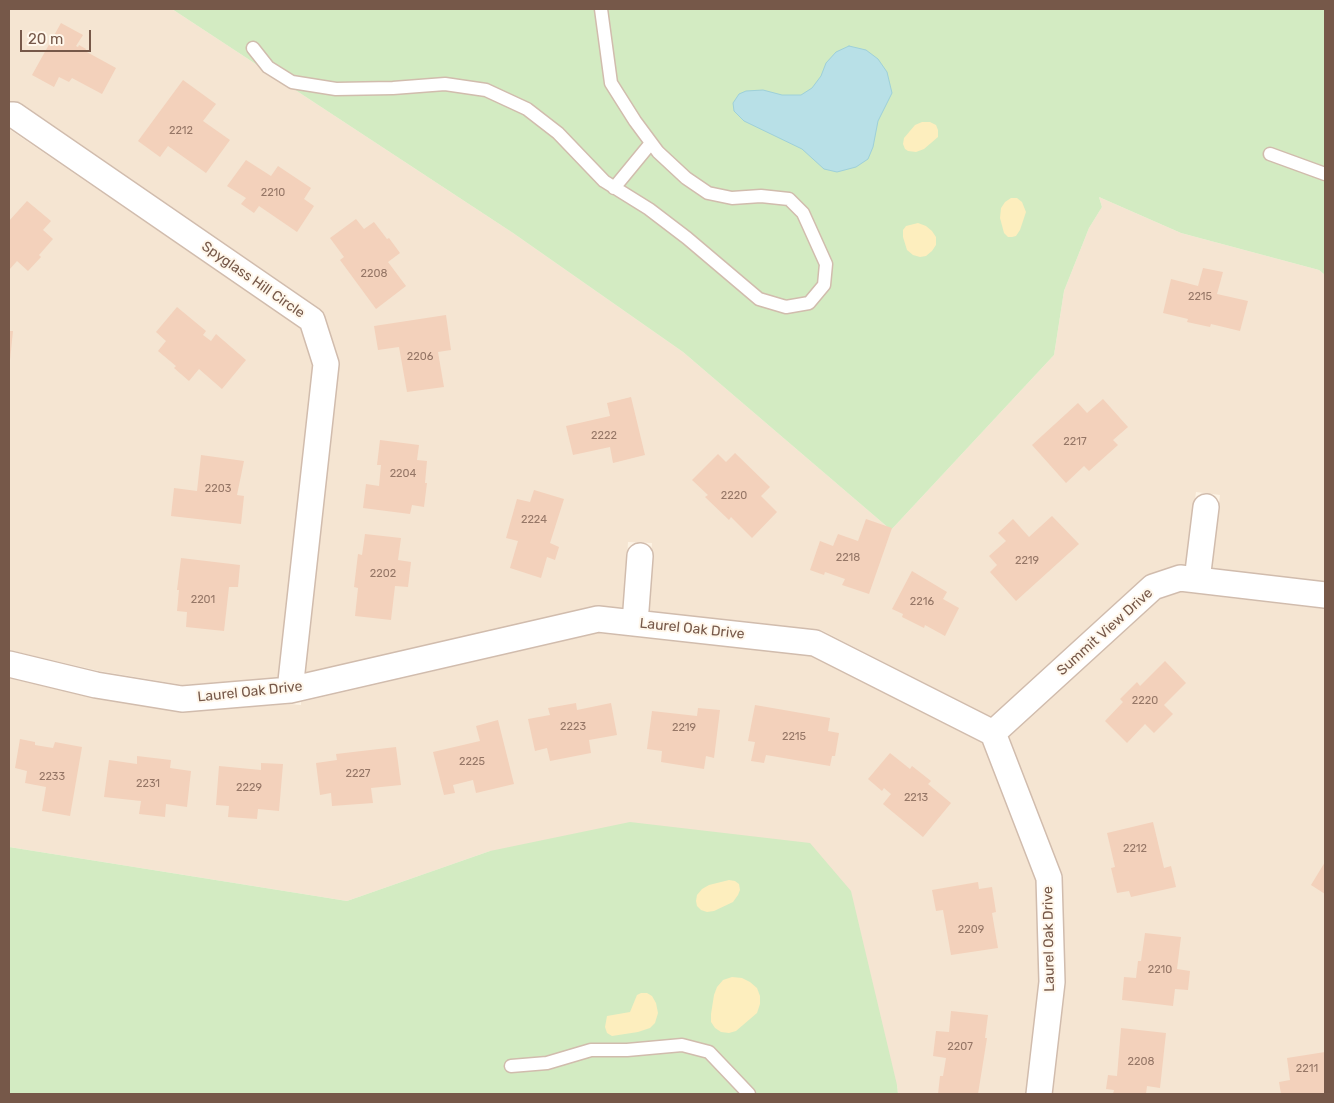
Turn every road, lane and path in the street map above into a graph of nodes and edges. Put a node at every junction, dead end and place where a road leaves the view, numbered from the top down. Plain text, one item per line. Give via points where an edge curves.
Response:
1 (601, 9) edge
2 (252, 48) dead end
3 (9, 115) edge
4 (651, 143) junction
5 (1270, 154) dead end
6 (1325, 174) edge
7 (614, 188) junction
8 (1206, 507) dead end
9 (640, 556) dead end
10 (1197, 580) junction
11 (1325, 595) edge
12 (635, 623) junction
13 (9, 664) edge
14 (290, 690) junction
15 (993, 733) junction
16 (511, 1066) dead end
17 (749, 1094) edge
18 (1039, 1094) edge

1 - 4 lane via 611,83
2 - 7 lane via 268,67 292,82 336,89 445,84 486,90 527,109 558,132
3 - 14 street, Spyglass Hill Circle via 14,115 312,320 326,364
4 - 7 lane
4 - 7 lane via 686,178 708,193 732,198 761,196 789,199 803,213 826,264 824,285 809,303 786,307 759,299 672,226
5 - 6 lane
8 - 10 street
9 - 12 street
10 - 11 street, Summit View Drive
10 - 15 street, Summit View Drive via 1180,578 1153,587
12 - 14 street, Laurel Oak Drive via 598,619
12 - 15 street, Laurel Oak Drive via 815,642
13 - 14 street, Laurel Oak Drive via 96,685 182,698
15 - 18 street, Laurel Oak Drive via 1048,878 1052,982
16 - 17 lane via 547,1063 590,1050 682,1045 709,1052

